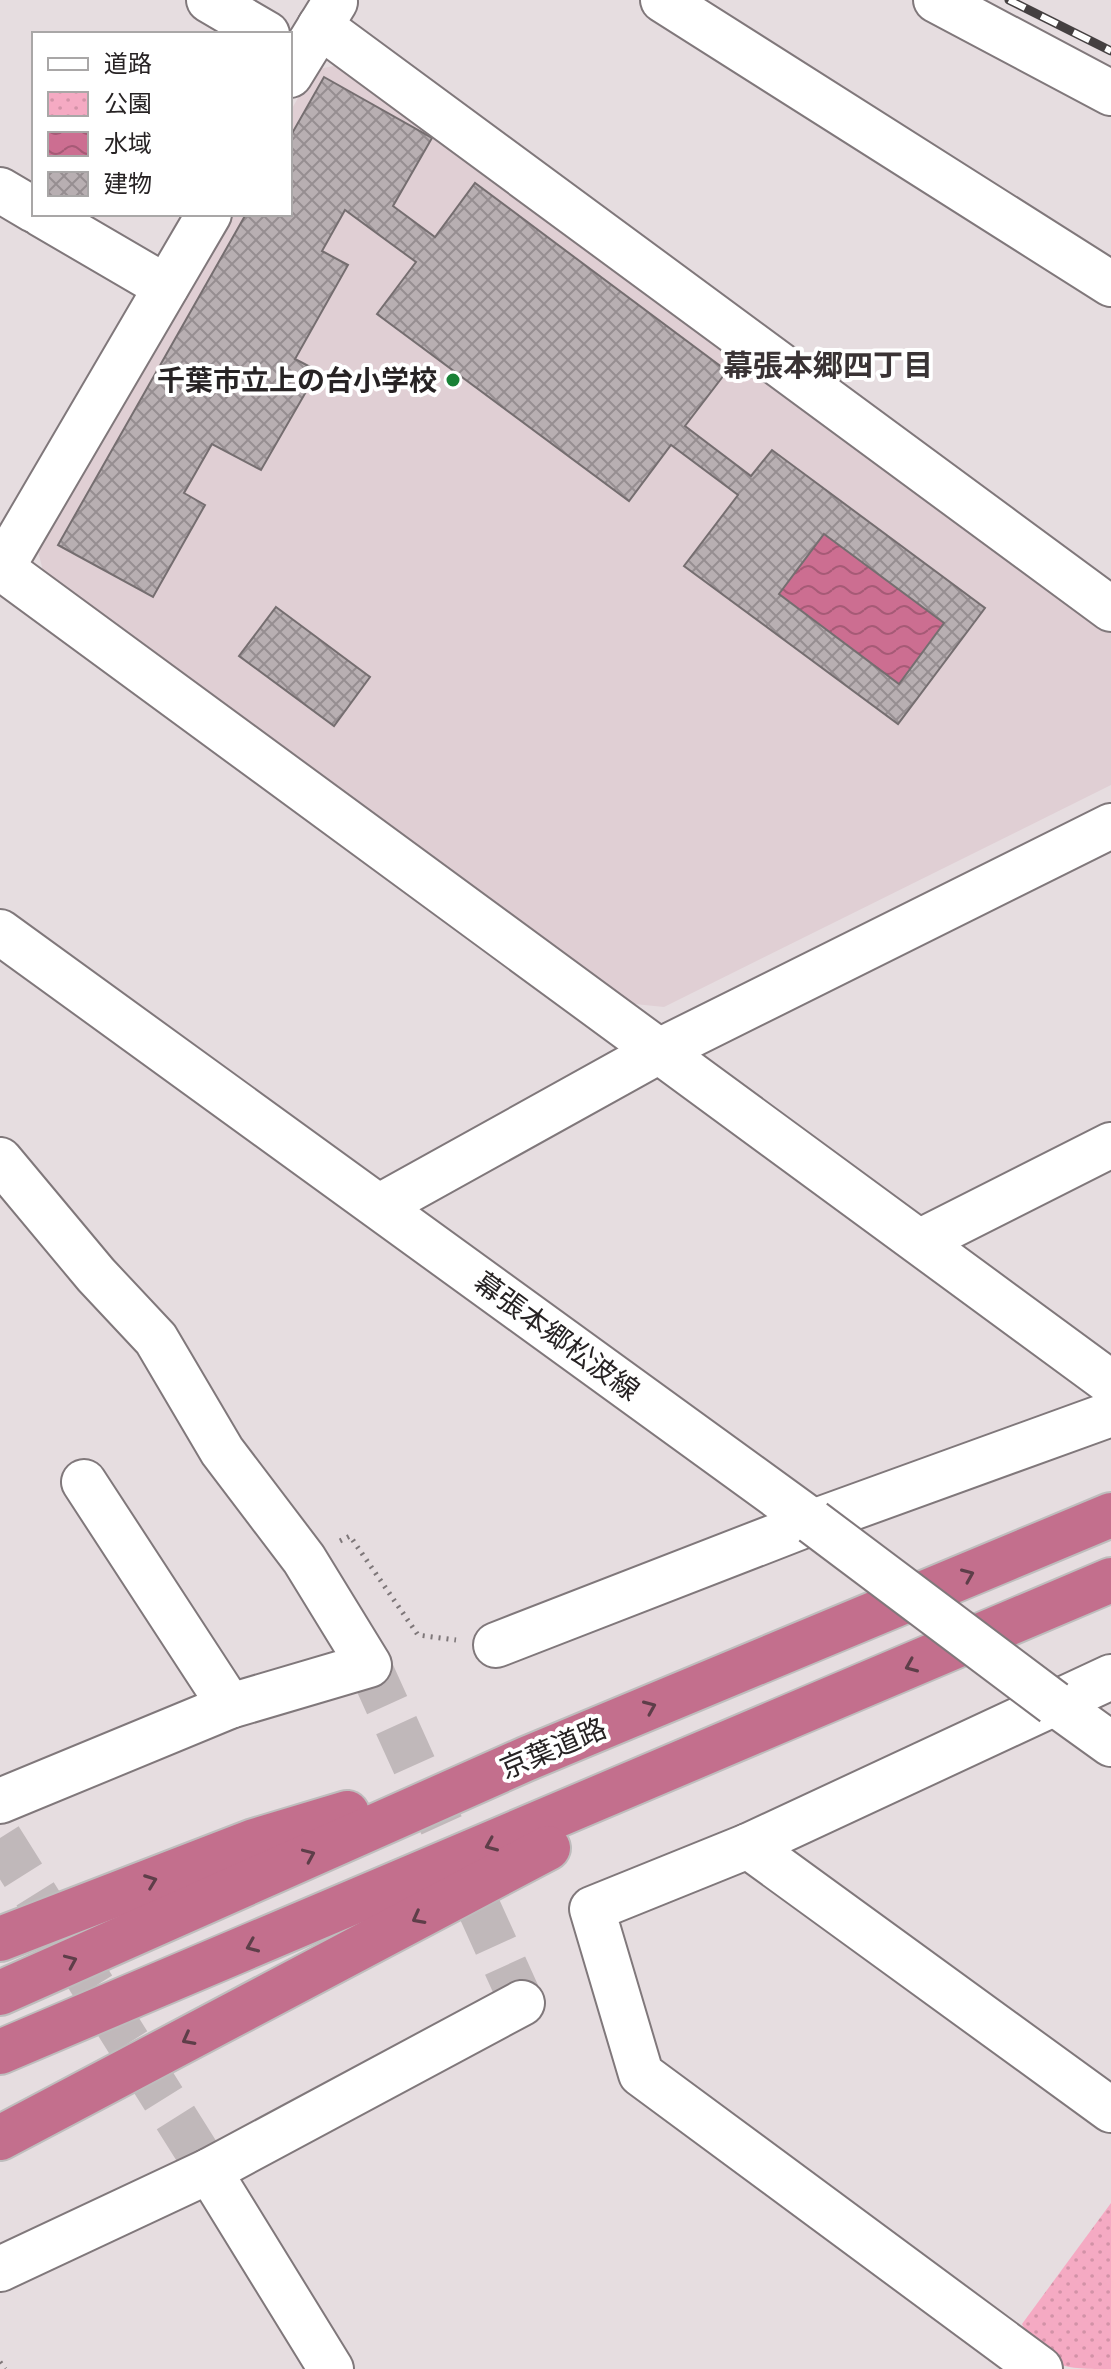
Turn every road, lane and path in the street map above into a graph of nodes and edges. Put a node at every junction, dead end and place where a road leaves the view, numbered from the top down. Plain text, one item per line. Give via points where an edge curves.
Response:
1 (209, 0) edge
2 (664, 0) edge
3 (936, 0) edge
4 (284, 32) edge
5 (301, 39) edge
6 (1111, 93) edge
7 (0, 190) edge
8 (32, 209) edge
9 (44, 216) edge
10 (208, 216) edge
11 (1111, 284) edge
12 (166, 287) junction
13 (1, 569) edge
14 (1111, 609) edge
15 (1111, 826) edge
16 (0, 932) edge
17 (661, 1050) junction
18 (1111, 1145) edge
19 (0, 1160) edge
20 (380, 1206) junction
21 (921, 1241) junction
22 (1111, 1383) edge
23 (1111, 1414) edge
24 (84, 1482) dead end
25 (1111, 1515) edge
26 (813, 1522) junction
27 (304, 1559) junction
28 (1111, 1580) edge
29 (496, 1645) joint
30 (1111, 1677) edge
31 (1054, 1703) junction
32 (230, 1706) junction
33 (757, 1733) junction
34 (1111, 1744) edge
35 (526, 1759) junction
36 (0, 1801) edge
37 (748, 1846) junction
38 (0, 1939) edge
39 (0, 1993) edge
40 (522, 2003) dead end
41 (0, 2052) edge
42 (1111, 2110) edge
43 (0, 2138) edge
44 (209, 2171) junction
45 (0, 2269) edge
46 (988, 2350) edge
47 (0, 2362) edge
48 (5, 2369) edge
49 (331, 2369) edge
50 (1040, 2369) edge

1 - 4 street
2 - 11 street
3 - 6 street
5 - 14 street
7 - 8 street
9 - 12 street
10 - 12 street
12 - 13 street
13 - 17 street
15 - 17 street
16 - 20 street, 幕張本郷松波線
17 - 20 street
17 - 21 street
18 - 21 street
19 - 27 street via 156,1339 222,1451
20 - 26 street, 幕張本郷松波線
21 - 22 street
23 - 26 street
24 - 32 street
35 -> 25 highway, 京葉道路
26 - 29 street
26 - 31 street, 幕張本郷松波線, bridge
27 - 29 path via 350,1536 418,1635
27 - 32 street via 369,1665
28 -> 33 highway
30 - 31 street
31 - 34 street, 幕張本郷松波線
31 - 37 street
32 - 36 street
33 -> 41 highway
33 -> 43 highway
38 -> 35 highway via 254,1841
39 -> 35 highway, 京葉道路
37 - 42 street
37 - 46 street via 592,1909 641,2074
40 - 44 street
44 - 45 street
44 - 49 street
46 - 50 street
47 - 48 path

